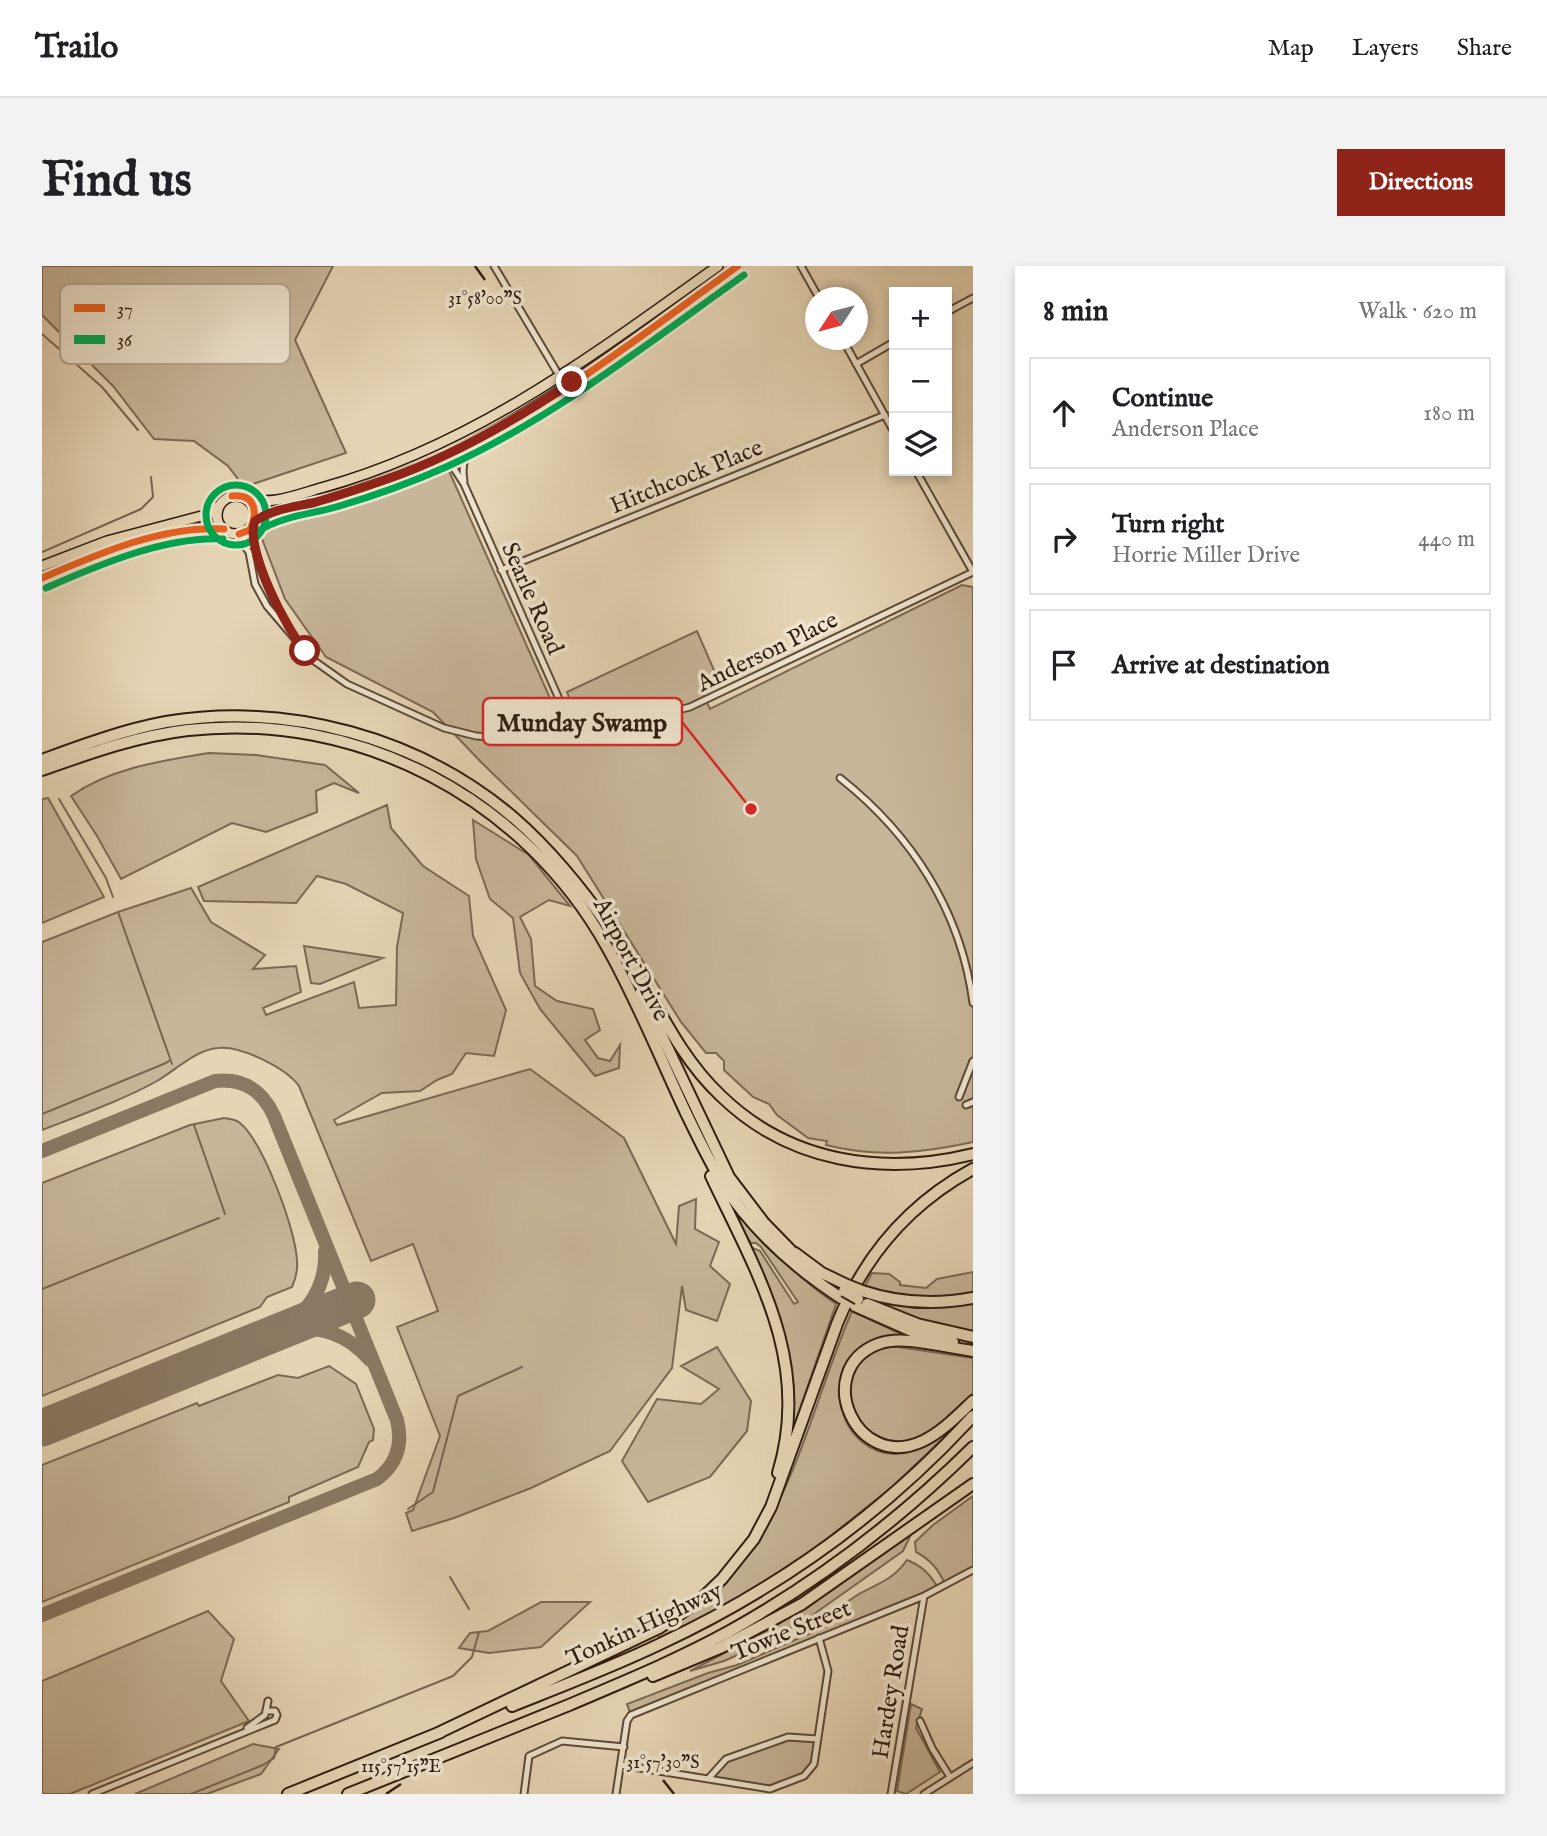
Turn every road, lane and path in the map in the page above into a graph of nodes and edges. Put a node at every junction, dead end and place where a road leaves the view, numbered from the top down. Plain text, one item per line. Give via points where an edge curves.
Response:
1 (494, 266) edge
2 (718, 266) edge
3 (738, 266) edge
4 (802, 266) edge
5 (813, 287) edge
6 (973, 298) edge
7 (952, 309) edge
8 (889, 345) edge
9 (848, 350) edge
10 (856, 364) junction
11 (560, 377) junction
12 (885, 415) junction
13 (889, 423) edge
14 (478, 439) junction
15 (442, 457) junction
16 (919, 476) edge
17 (464, 484) junction
18 (244, 497) junction
19 (219, 506) junction
20 (254, 523) junction
21 (224, 529) junction
22 (234, 534) junction
23 (42, 566) edge
24 (501, 570) junction
25 (973, 572) edge
26 (42, 578) edge
27 (298, 643) junction
28 (571, 726) junction
29 (42, 760) edge
30 (42, 770) edge
31 (840, 778) dead end
32 (581, 889) junction
33 (973, 1003) edge
34 (973, 1061) edge
35 (959, 1097) dead end
36 (681, 1102) junction
37 (973, 1102) edge
38 (966, 1105) dead end
39 (973, 1154) edge
40 (973, 1169) edge
41 (844, 1292) junction
42 (973, 1298) edge
43 (858, 1299) junction
44 (973, 1337) edge
45 (973, 1346) edge
46 (973, 1351) edge
47 (973, 1401) edge
48 (973, 1416) edge
49 (973, 1447) edge
50 (973, 1457) edge
51 (973, 1484) edge
52 (754, 1539) junction
53 (973, 1570) edge
54 (924, 1595) junction
55 (753, 1618) junction
56 (819, 1638) junction
57 (604, 1691) junction
58 (268, 1701) dead end
59 (267, 1711) junction
60 (920, 1721) dead end
61 (242, 1732) junction
62 (436, 1734) junction
63 (818, 1739) junction
64 (624, 1747) junction
65 (973, 1763) edge
66 (621, 1765) junction
67 (950, 1777) junction
68 (707, 1779) junction
69 (772, 1792) edge
70 (92, 1794) edge
71 (288, 1794) edge
72 (348, 1794) edge
73 (524, 1794) edge
74 (616, 1794) edge
75 (891, 1794) edge
76 (924, 1794) edge

1 - 11 street
2 - 11 main road
3 - 14 main road via 563,389
4 - 5 street
6 - 7 street
8 - 10 street
9 - 10 street
10 - 12 street
11 - 18 main road via 454,438 382,469 285,498 260,501
12 - 13 street
12 - 24 street, Hitchcock Place
14 - 15 main road
14 - 17 street via 461,467
15 - 17 street, Searle Road
15 - 20 main road via 331,498 272,512
16 - 25 street
17 - 24 street, Searle Road
18 - 19 main road via 232,496
18 - 20 main road via 253,504
19 - 21 main road via 218,518
19 - 23 main road via 209,514 107,541
20 - 22 main road via 245,532
20 - 27 street, Anderson Place via 253,542 272,595
21 - 22 main road
21 - 26 main road via 201,528 153,539
22 - 27 street, Anderson Place via 249,552 262,599
24 - 28 street, Searle Road
25 - 28 street, Anderson Place via 690,707
27 - 28 street, Anderson Place via 323,669 347,684 458,733 508,737
29 - 32 highway, Airport Drive via 124,732 191,719 260,717 337,729 411,754 474,788 530,833
30 - 36 highway, Airport Drive via 140,738 226,727 320,735 374,750 427,773 514,831 573,894 616,965
31 - 33 street via 893,826 933,881 961,946
32 - 39 highway via 614,934 694,1066 748,1118 797,1146 855,1162 919,1164
32 - 41 highway via 624,959 729,1177 798,1259
34 - 35 street
36 - 41 highway, Airport Drive via 720,1179 742,1210 788,1259
36 - 52 highway via 771,1303 786,1358 786,1438
37 - 38 street
40 - 52 highway via 911,1212 866,1266 848,1296 774,1499
41 - 43 highway, Airport Drive
42 - 43 highway via 921,1302 877,1296
43 - 44 highway via 917,1324
43 - 45 highway, Airport Drive via 916,1332
46 - 47 highway via 905,1340 877,1344 854,1364 845,1384 850,1416 863,1434 900,1447 935,1434
48 - 62 highway, Tonkin Highway via 863,1519 762,1590 639,1654
49 - 55 highway, Tonkin Highway via 878,1532
50 - 55 highway via 869,1546 794,1597
51 - 57 highway via 855,1569 765,1626 680,1666
52 - 62 highway via 722,1579 673,1619
53 - 54 street, Towie Street
54 - 56 street, Towie Street
54 - 75 street, Hardey Road
55 - 57 highway, Tonkin Highway
56 - 63 street via 828,1671
56 - 64 street, Towie Street via 631,1715
57 - 72 highway, Tonkin Highway
58 - 59 street
59 - 61 street
59 - 61 street via 275,1711 275,1720
60 - 67 street
61 - 70 street
62 - 71 highway, Tonkin Highway
63 - 68 street via 788,1737 726,1759
63 - 69 street via 808,1773
64 - 66 street
64 - 73 street via 562,1741 529,1756
65 - 67 street
66 - 68 street
66 - 74 street
67 - 76 street
68 - 69 street

